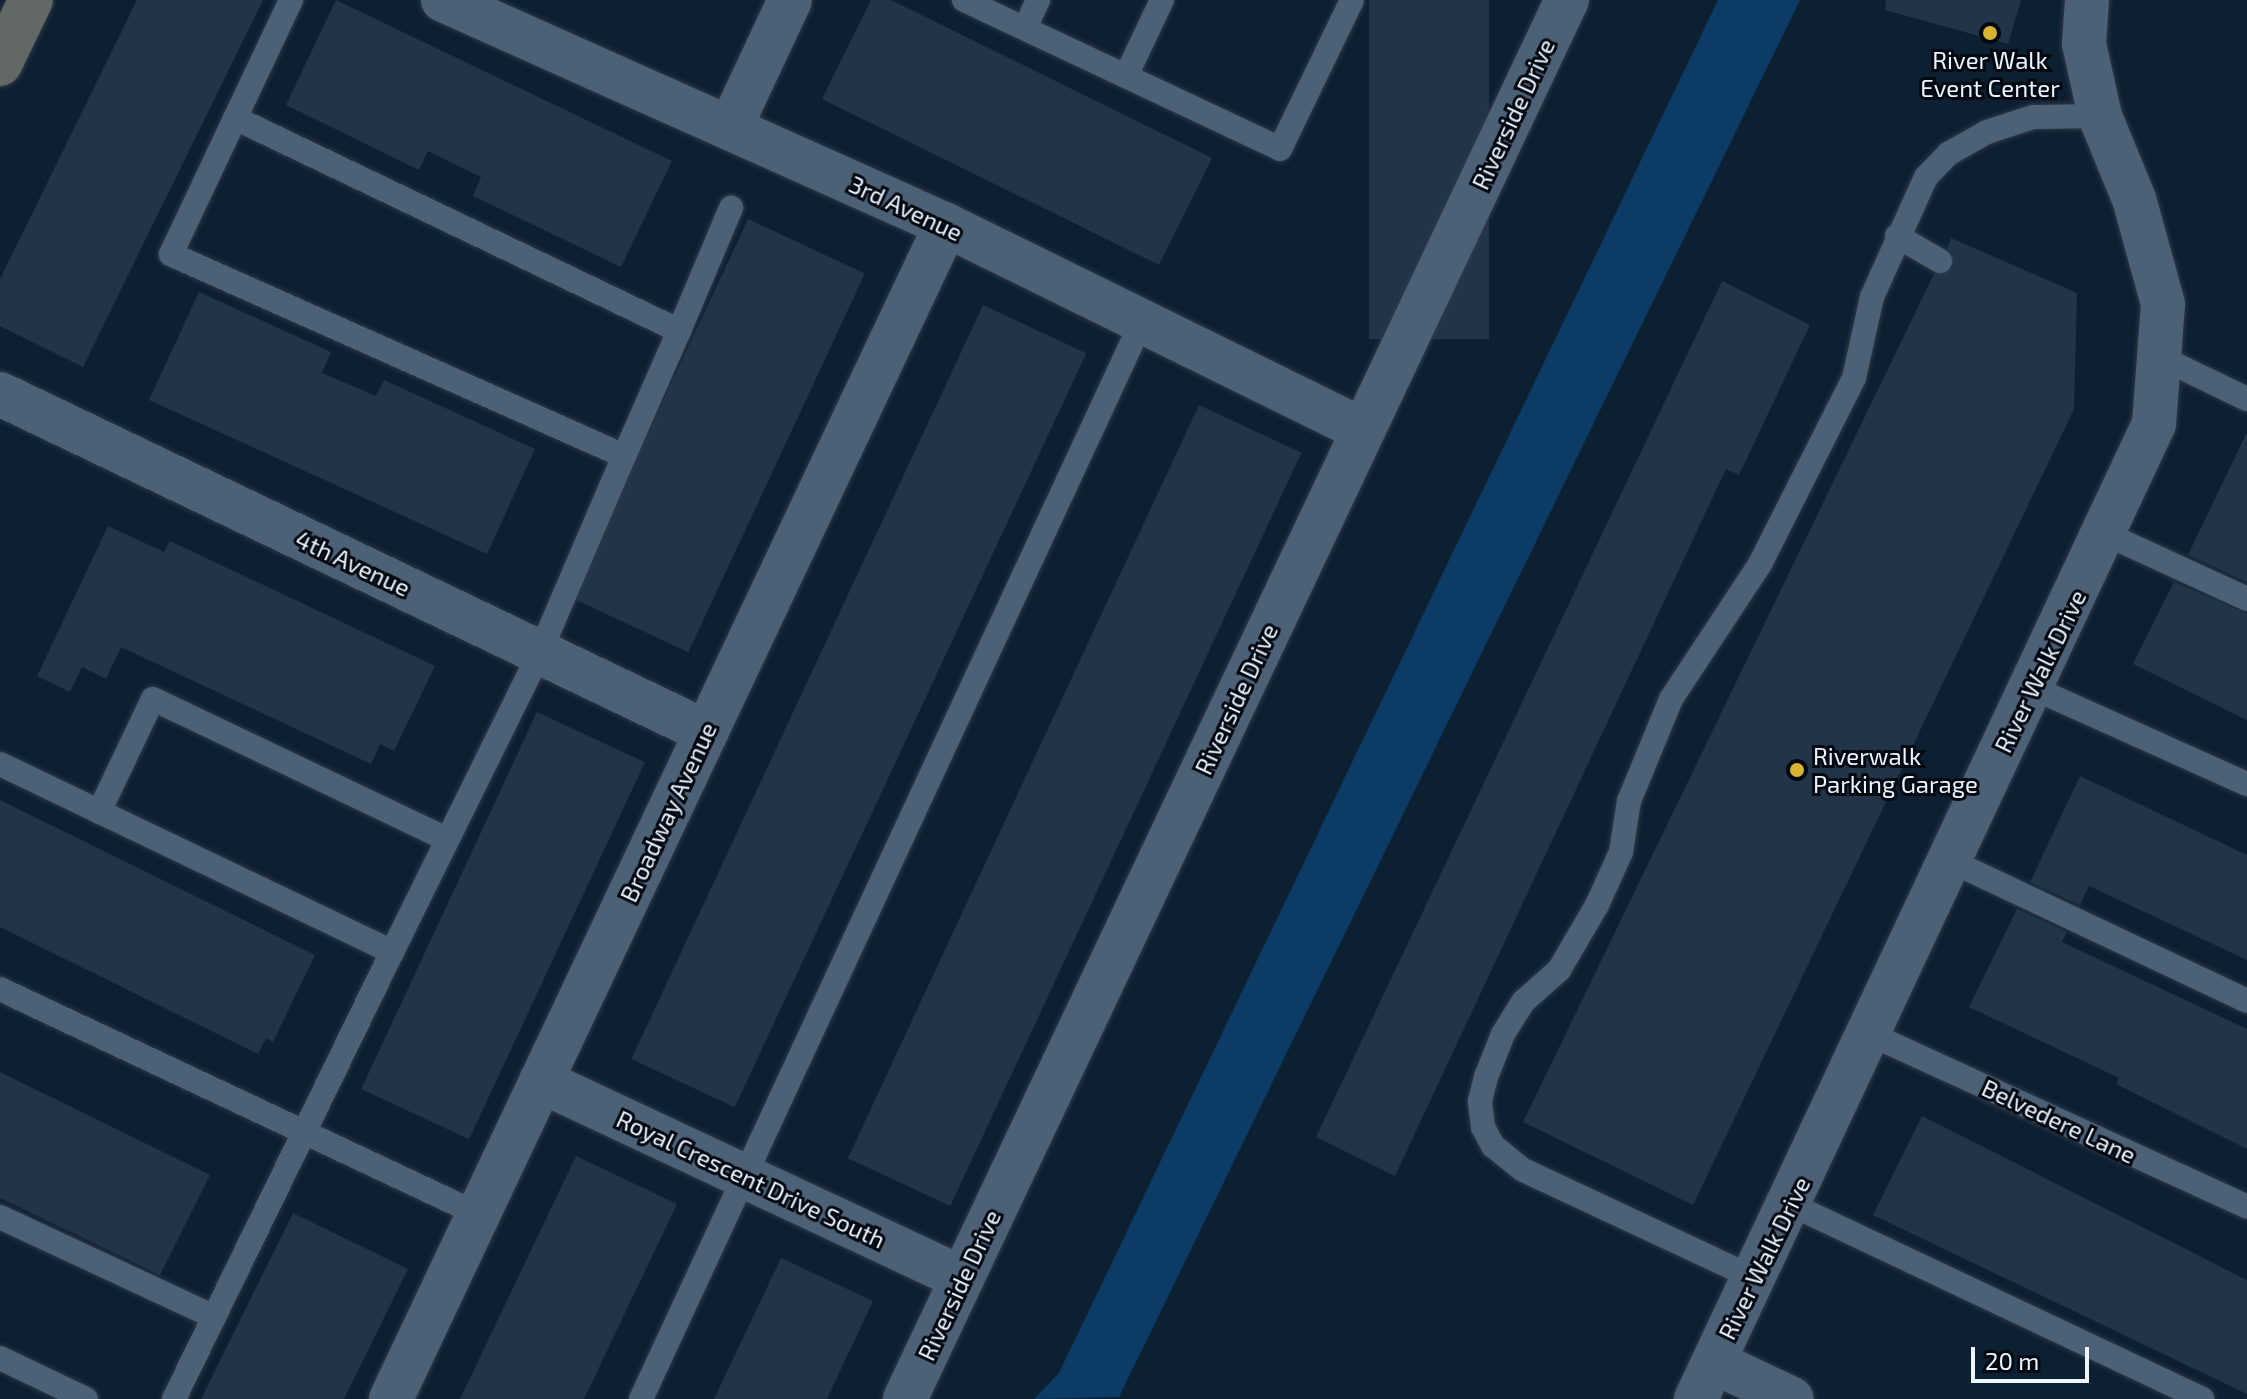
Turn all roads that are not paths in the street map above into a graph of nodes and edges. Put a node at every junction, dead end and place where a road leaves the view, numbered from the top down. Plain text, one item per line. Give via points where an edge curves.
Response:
1 (31, 0) edge
2 (291, 0) edge
3 (443, 0) edge
4 (790, 0) edge
5 (964, 0) edge
6 (1038, 0) edge
7 (1162, 0) edge
8 (1352, 0) edge
9 (1567, 0) edge
10 (2087, 0) edge
11 (1025, 28) junction
12 (0, 64) edge
13 (1126, 76) junction
14 (2100, 116) junction
15 (235, 118) junction
16 (730, 128) junction
17 (731, 208) dead end
18 (946, 225) junction
19 (1897, 236) junction
20 (1940, 261) dead end
21 (1142, 321) junction
22 (679, 331) junction
23 (2162, 358) junction
24 (0, 394) edge
25 (2247, 399) edge
26 (1362, 430) junction
27 (624, 456) junction
28 (2106, 534) junction
29 (2247, 599) edge
30 (540, 652) junction
31 (2031, 687) junction
32 (706, 732) junction
33 (0, 764) edge
34 (2247, 784) edge
35 (99, 812) junction
36 (447, 839) junction
37 (1951, 861) junction
38 (392, 952) junction
39 (0, 989) edge
40 (2247, 1001) edge
41 (1872, 1035) junction
42 (541, 1081) junction
43 (303, 1133) junction
44 (742, 1175) junction
45 (1790, 1204) junction
46 (2247, 1207) edge
47 (478, 1214) junction
48 (0, 1217) edge
49 (962, 1278) junction
50 (1754, 1278) junction
51 (214, 1317) junction
52 (0, 1358) edge
53 (1705, 1381) edge
54 (86, 1399) edge
55 (174, 1399) edge
56 (391, 1399) edge
57 (641, 1399) edge
58 (905, 1399) edge
59 (1792, 1399) edge
60 (2202, 1399) edge

1 - 12 main road
2 - 15 lane
3 - 16 street, 3rd Avenue
4 - 16 street
5 - 11 lane
6 - 11 lane
7 - 13 lane
8 - 13 lane via 1280,149
9 - 26 street, Riverside Drive
10 - 14 street, River Walk Drive via 2084,44
11 - 13 lane
14 - 19 lane via 2033,117 1987,132 1948,154 1926,177
14 - 23 street, River Walk Drive via 2134,199 2163,304
15 - 22 lane
15 - 27 lane via 171,254
16 - 18 street, 3rd Avenue
17 - 22 lane
18 - 21 street, 3rd Avenue
18 - 32 street, Broadway Avenue
19 - 20 lane
19 - 50 lane via 1872,297 1854,378 1760,564 1671,699 1629,801 1621,852 1597,905 1559,970 1524,1001 1503,1034 1480,1101 1493,1146 1523,1170
21 - 26 street, 3rd Avenue
21 - 44 lane
22 - 27 lane
23 - 25 lane
23 - 28 street, River Walk Drive via 2154,424
24 - 30 street, 4th Avenue
26 - 49 street, Riverside Drive
27 - 30 lane
28 - 29 lane
28 - 31 street, River Walk Drive
30 - 32 street, 4th Avenue
30 - 36 lane
31 - 34 lane
31 - 37 street, River Walk Drive
32 - 42 street, Broadway Avenue
33 - 35 lane
35 - 36 lane via 153,699
35 - 38 lane
36 - 38 lane
37 - 40 lane
37 - 41 street, River Walk Drive
38 - 43 lane
39 - 43 lane
41 - 45 street, River Walk Drive
41 - 46 lane, Belvedere Lane
42 - 44 street, Royal Crescent Drive South
42 - 47 street, Broadway Avenue
43 - 47 lane
43 - 51 lane
44 - 49 street, Royal Crescent Drive South
44 - 57 lane
45 - 50 street, River Walk Drive
45 - 60 lane
47 - 56 street, Broadway Avenue
48 - 51 lane
49 - 58 street, Riverside Drive
50 - 53 street, River Walk Drive
51 - 55 lane
52 - 54 lane
53 - 59 street

